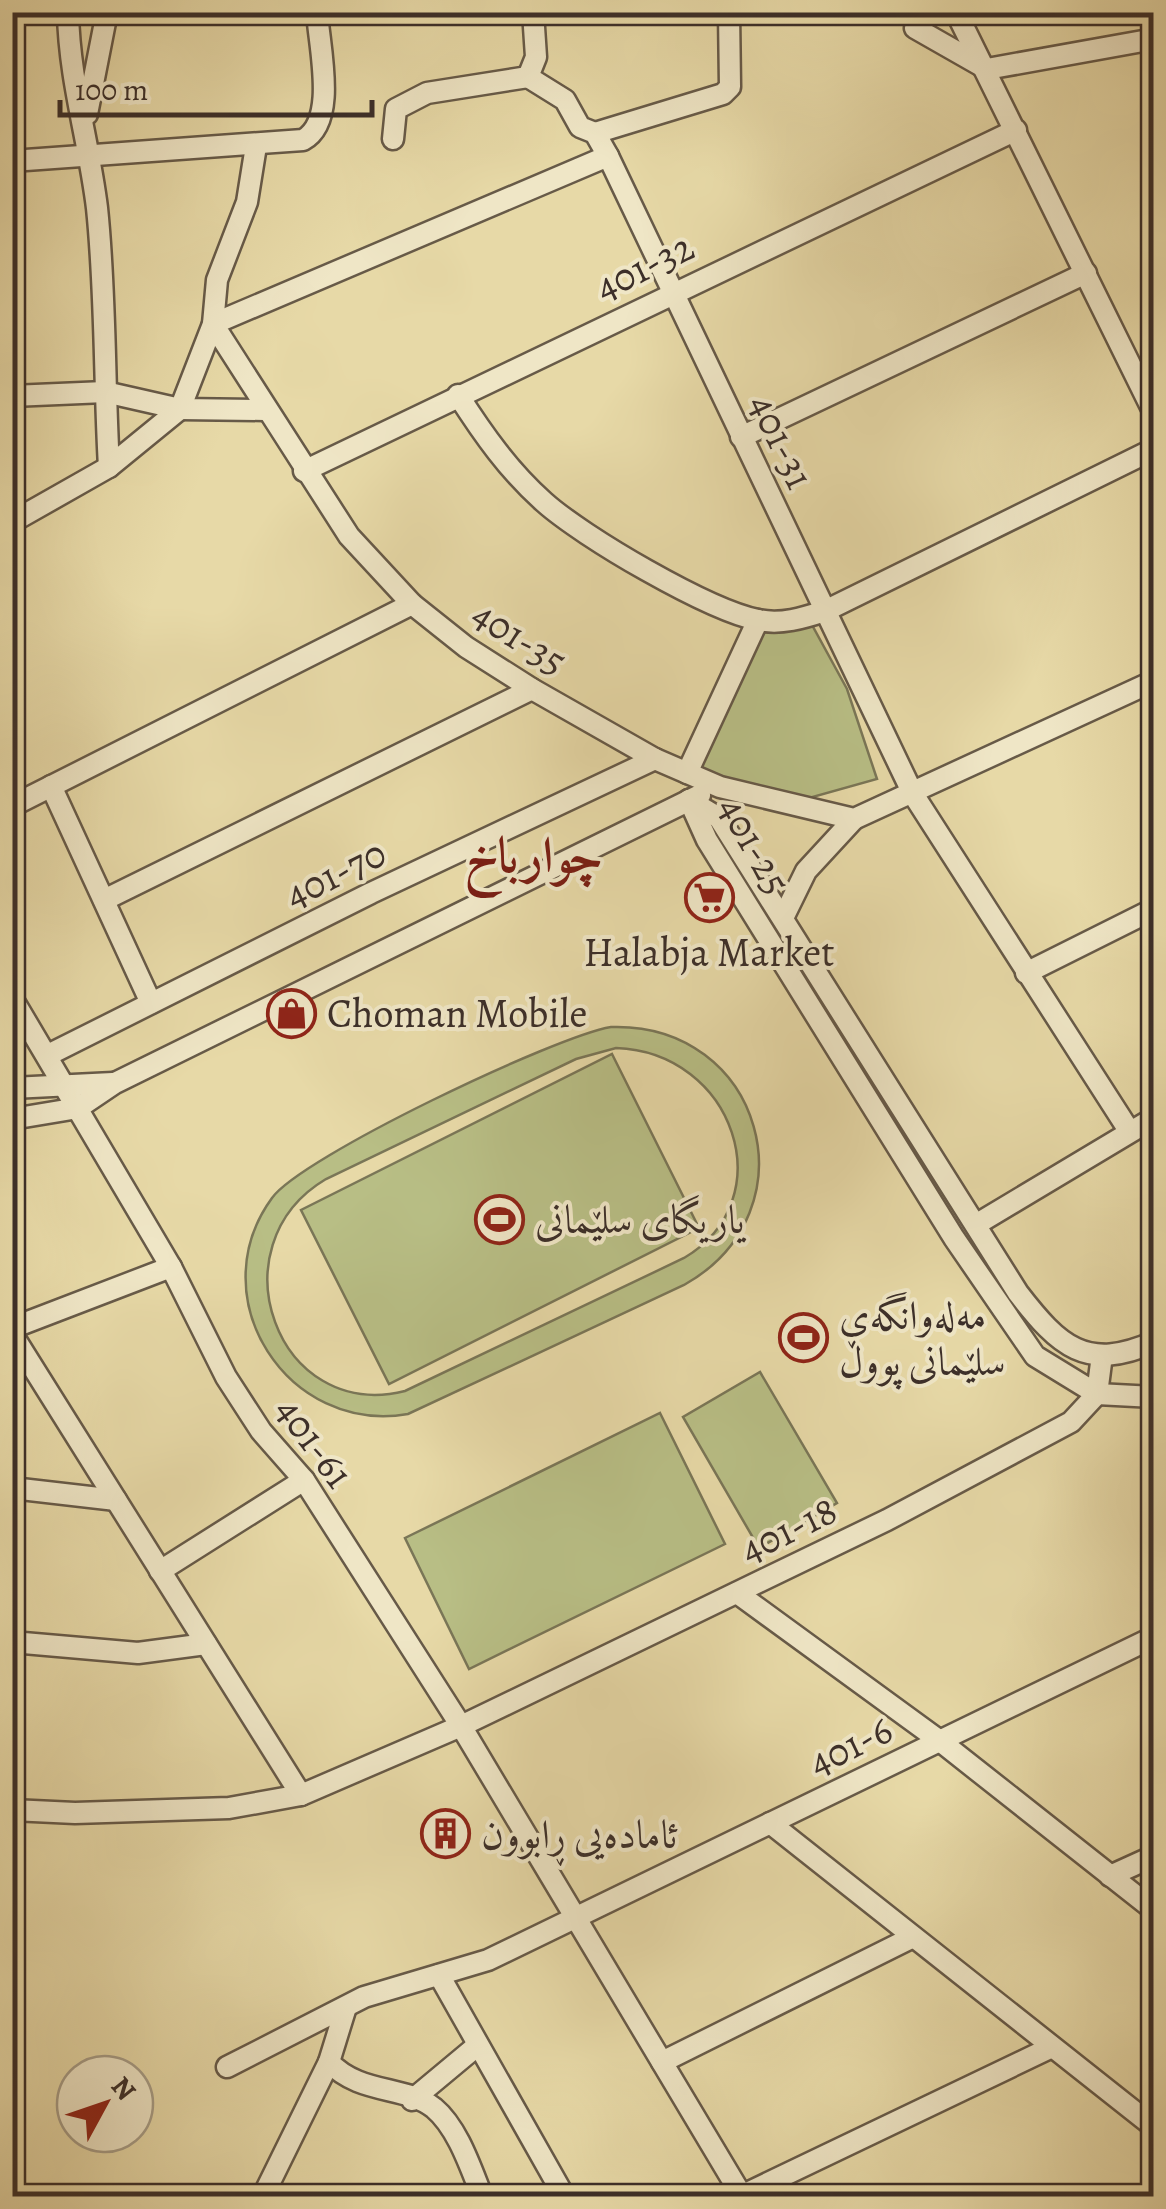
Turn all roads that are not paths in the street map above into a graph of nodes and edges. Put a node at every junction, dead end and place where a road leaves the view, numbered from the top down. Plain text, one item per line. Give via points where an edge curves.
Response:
1 (68, 12) edge
2 (108, 12) edge
3 (317, 12) edge
4 (533, 12) edge
5 (729, 12) edge
6 (956, 12) edge
7 (914, 28) dead end
8 (1154, 39) edge
9 (987, 70) junction
10 (528, 77) junction
11 (588, 130) junction
12 (1016, 130) junction
13 (85, 131) junction
14 (393, 140) dead end
15 (256, 146) junction
16 (608, 156) junction
17 (91, 158) junction
18 (12, 160) edge
19 (1086, 273) junction
20 (672, 291) junction
21 (213, 324) junction
22 (104, 392) junction
23 (458, 395) junction
24 (12, 396) edge
25 (180, 409) junction
26 (264, 410) junction
27 (1154, 413) edge
28 (741, 436) junction
29 (1154, 449) edge
30 (109, 467) junction
31 (304, 471) junction
32 (12, 522) edge
33 (412, 604) junction
34 (825, 611) junction
35 (758, 620) junction
36 (1154, 681) edge
37 (532, 688) junction
38 (655, 759) junction
39 (687, 773) junction
40 (51, 786) junction
41 (720, 786) junction
42 (913, 794) junction
43 (690, 800) junction
44 (12, 806) edge
45 (854, 818) junction
46 (104, 900) junction
47 (1154, 909) edge
48 (783, 918) junction
49 (1026, 973) junction
50 (12, 998) edge
51 (152, 1003) junction
52 (48, 1054) junction
53 (115, 1083) junction
54 (65, 1084) junction
55 (12, 1088) edge
56 (78, 1108) junction
57 (12, 1119) edge
58 (1145, 1127) edge
59 (977, 1224) junction
60 (172, 1267) junction
61 (12, 1331) edge
62 (1154, 1342) edge
63 (1102, 1355) junction
64 (1097, 1394) junction
65 (1154, 1397) edge
66 (304, 1480) junction
67 (12, 1488) edge
68 (116, 1500) junction
69 (160, 1570) junction
70 (737, 1592) junction
71 (1154, 1637) edge
72 (12, 1642) edge
73 (206, 1644) junction
74 (461, 1726) junction
75 (940, 1740) junction
76 (300, 1795) junction
77 (12, 1810) edge
78 (770, 1824) junction
79 (1154, 1856) edge
80 (1110, 1876) junction
81 (1154, 1910) edge
82 (577, 1917) junction
83 (914, 1937) junction
84 (439, 1975) junction
85 (346, 2007) junction
86 (478, 2044) junction
87 (1052, 2046) junction
88 (329, 2062) junction
89 (662, 2062) junction
90 (228, 2068) dead end
91 (412, 2100) junction
92 (1154, 2127) edge
93 (263, 2196) edge
94 (482, 2196) edge
95 (564, 2196) edge
96 (742, 2196) edge

1 - 13 street via 68,60
2 - 13 street
3 - 15 street via 323,114 315,134
4 - 10 street via 536,58
5 - 11 street via 730,87 723,94
6 - 9 street
7 - 9 street
8 - 9 street
9 - 12 street
10 - 11 street, 401-31 via 565,100
10 - 14 street via 427,93 396,109
11 - 16 street, 401-31
12 - 19 street
12 - 20 street, 401-32
13 - 17 street
15 - 17 street
15 - 21 street via 247,202 216,280
16 - 20 street, 401-31
16 - 21 street
17 - 18 street
17 - 22 street
19 - 27 street
19 - 28 street
20 - 23 street, 401-32
20 - 28 street, 401-31
21 - 25 street
21 - 26 street, 401-35
22 - 24 street
22 - 25 street
22 - 30 street
23 - 31 street, 401-32
23 - 35 street via 484,437 545,504 642,567
25 - 26 street
25 - 30 street
26 - 31 street, 401-35
28 - 34 street, 401-31
29 - 34 street
30 - 32 street
31 - 33 street, 401-35 via 349,536
33 - 37 street, 401-35
33 - 40 street
34 - 35 street via 794,621
34 - 42 street, 401-31
35 - 39 street
36 - 42 street
37 - 38 street, 401-35
37 - 46 street
38 - 39 street, 401-35
38 - 51 street, 401-70
39 - 41 street, 401-35
40 - 44 street
40 - 46 street
41 - 43 street
41 - 45 street, 401-35
42 - 45 street
42 - 49 street, 401-31
43 - 48 street, 401-25 via 719,818
43 - 53 street
43 - 64 street, 401-25 via 707,840 999,1306 1036,1356
45 - 48 street via 806,871
46 - 51 street
47 - 49 street
48 - 59 street, 401-25
49 - 58 street, 401-31
50 - 52 street, 401-61
51 - 52 street, 401-70
52 - 54 street, 401-61
53 - 54 street
53 - 56 street
54 - 55 street
54 - 56 street, 401-61
56 - 57 street
56 - 60 street, 401-61
58 - 59 street
59 - 63 street, 401-25 via 1048,1332 1068,1348
60 - 61 street
60 - 66 street, 401-61 via 226,1378
61 - 68 street
62 - 63 street
63 - 64 street
64 - 65 street
64 - 70 street, 401-18 via 1071,1422
66 - 69 street
66 - 74 street, 401-61
67 - 68 street
68 - 69 street
69 - 73 street
70 - 74 street, 401-18
70 - 75 street
71 - 75 street, 401-6
72 - 73 street via 138,1653
73 - 76 street
74 - 76 street, 401-18
74 - 82 street, 401-61
75 - 78 street, 401-6
75 - 80 street
76 - 77 street, 401-18 via 229,1808
78 - 82 street, 401-6
78 - 83 street
79 - 80 street
80 - 81 street
82 - 84 street, 401-6 via 488,1960
82 - 89 street, 401-61
83 - 87 street
83 - 89 street
84 - 85 street, 401-6
84 - 86 street
85 - 88 street
85 - 90 street, 401-6
86 - 91 street
86 - 95 street
87 - 92 street
87 - 96 street
88 - 91 street via 344,2078
88 - 93 street
89 - 96 street, 401-61
91 - 94 street via 434,2108 466,2155

